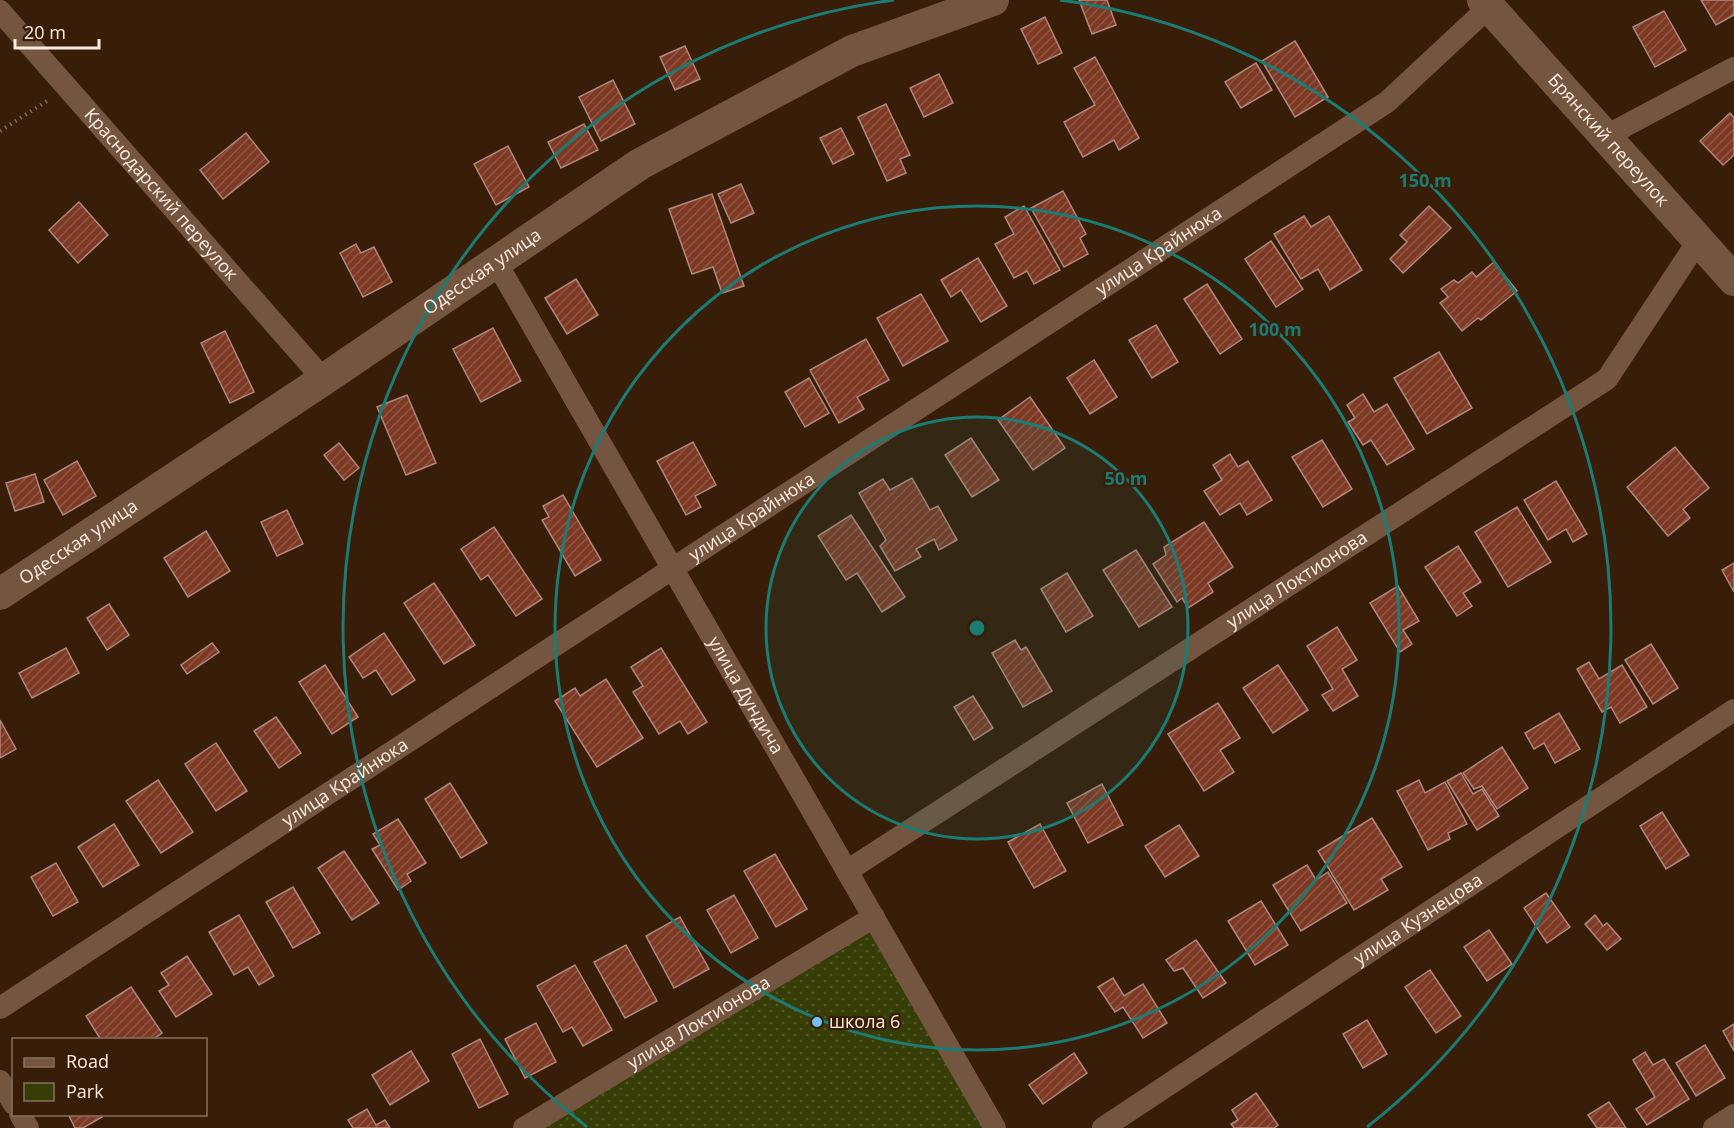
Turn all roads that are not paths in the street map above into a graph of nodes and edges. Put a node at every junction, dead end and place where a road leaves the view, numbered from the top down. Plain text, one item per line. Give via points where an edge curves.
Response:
1 (993, 0) edge
2 (1486, 3) edge
3 (0, 10) edge
4 (1734, 68) edge
5 (1606, 136) junction
6 (1698, 241) junction
7 (496, 262) junction
8 (1734, 280) edge
9 (324, 380) junction
10 (673, 569) junction
11 (0, 594) edge
12 (1734, 710) edge
13 (847, 872) junction
14 (874, 916) junction
15 (0, 1008) edge
16 (0, 1081) edge
17 (12, 1101) edge
18 (1734, 1114) edge
19 (524, 1128) edge
20 (995, 1128) edge
21 (1103, 1128) edge
22 (1714, 1128) edge

1 - 7 main road, Одесская улица via 852,51 640,164
2 - 5 main road, Брянский переулок
2 - 10 street, улица Крайнюка via 1387,102
3 - 9 street, Краснодарский переулок
4 - 5 street
5 - 6 main road, Брянский переулок
6 - 8 main road, Брянский переулок
6 - 13 street, улица Локтионова via 1606,379
7 - 9 main road, Одесская улица
7 - 10 street, улица Дундича
9 - 11 main road, Одесская улица
10 - 13 street, улица Дундича
10 - 15 street, улица Крайнюка
12 - 21 street, улица Кузнецова
13 - 14 street, улица Дундича
14 - 19 street, улица Локтионова
14 - 20 street, улица Дундича
16 - 17 street
18 - 22 street

